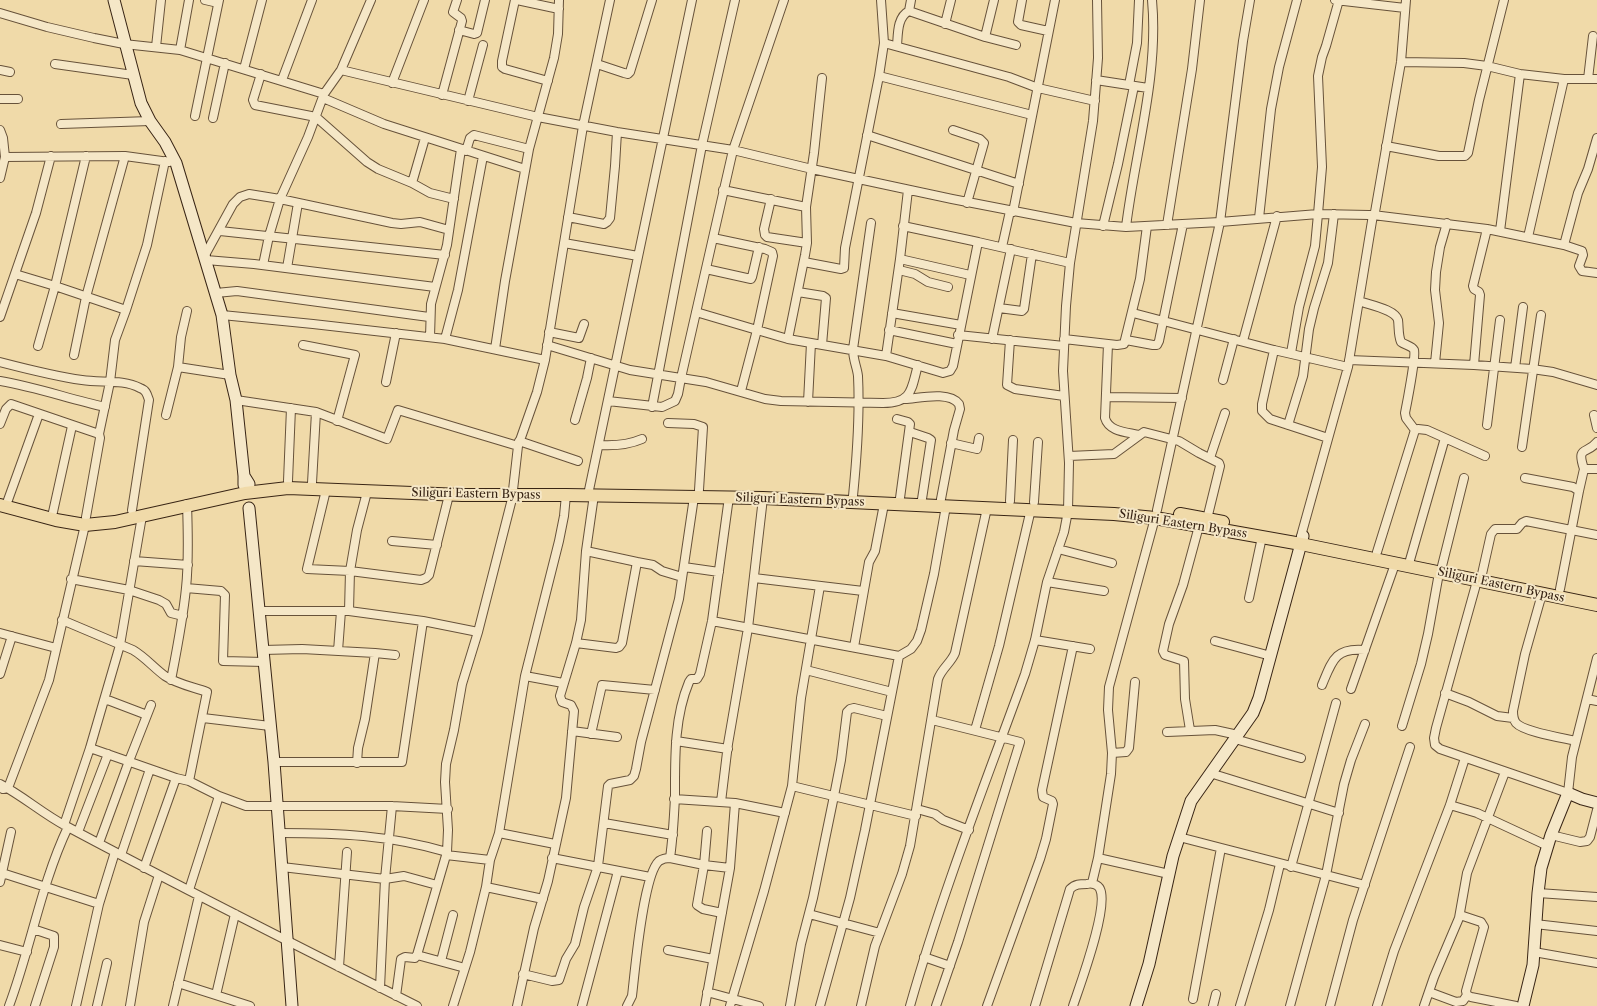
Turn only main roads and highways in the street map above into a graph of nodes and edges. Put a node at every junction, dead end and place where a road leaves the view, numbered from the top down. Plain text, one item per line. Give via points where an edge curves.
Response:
1 (246, 486) junction
2 (513, 492) junction
3 (592, 493) junction
4 (697, 493) junction
5 (3, 500) edge
6 (944, 503) junction
7 (1033, 506) junction
8 (137, 513) junction
9 (85, 521) junction
10 (1203, 523) junction
11 (1302, 539) junction
12 (1440, 569) junction
13 (1479, 577) junction
14 (1597, 597) edge
15 (1597, 605) edge

1 - 2 main road, Siliguri Eastern Bypass via 449,494
1 - 2 main road, Siliguri Eastern Bypass via 288,481
1 - 8 main road, Siliguri Eastern Bypass
1 - 8 main road, Siliguri Eastern Bypass via 187,504
2 - 3 main road, Siliguri Eastern Bypass
2 - 3 main road, Siliguri Eastern Bypass via 566,495
3 - 4 main road, Siliguri Eastern Bypass
4 - 6 main road, Siliguri Eastern Bypass via 729,497 884,504
4 - 6 main road, Siliguri Eastern Bypass via 853,496 922,499
5 - 9 main road, Siliguri Eastern Bypass
5 - 9 main road, Siliguri Eastern Bypass via 56,520
6 - 7 main road, Siliguri Eastern Bypass via 987,508
6 - 7 main road, Siliguri Eastern Bypass via 1010,501
7 - 10 main road, Siliguri Eastern Bypass via 1156,514
8 - 9 main road, Siliguri Eastern Bypass via 115,522
10 - 11 main road, Siliguri Eastern Bypass
10 - 11 main road, Siliguri Eastern Bypass via 1262,537
11 - 12 main road, Siliguri Eastern Bypass via 1376,552
11 - 12 main road, Siliguri Eastern Bypass via 1395,564
12 - 13 main road, Siliguri Eastern Bypass
13 - 14 main road, Siliguri Eastern Bypass
13 - 15 main road, Siliguri Eastern Bypass

